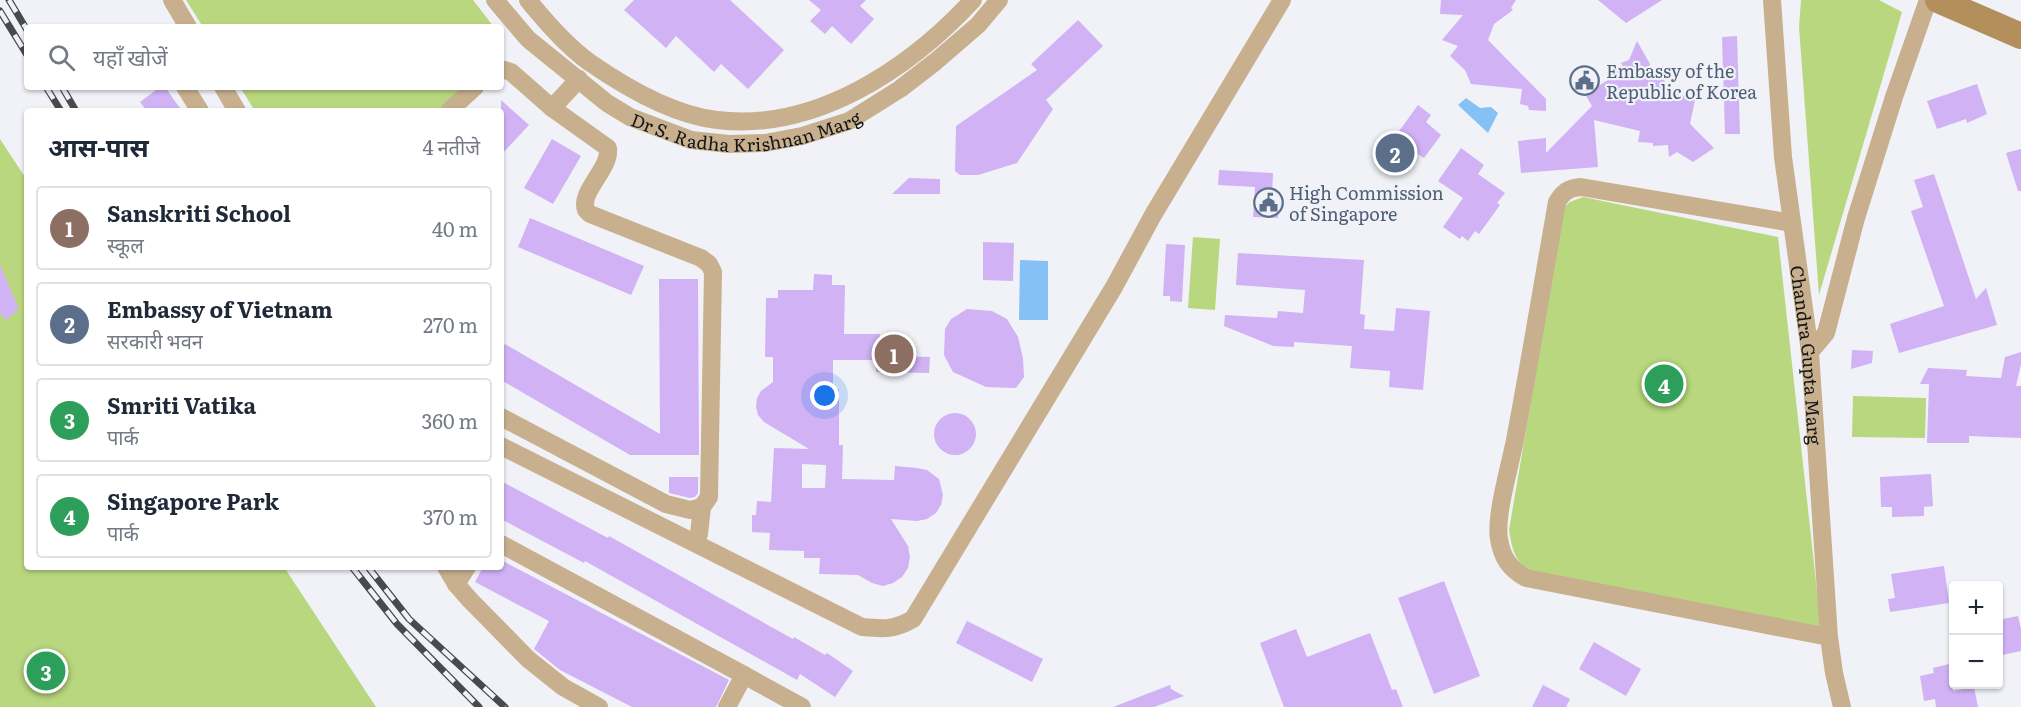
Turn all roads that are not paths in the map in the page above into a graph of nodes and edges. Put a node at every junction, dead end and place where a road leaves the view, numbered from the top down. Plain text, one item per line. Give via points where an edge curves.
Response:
1 (172, 0) edge
2 (495, 0) edge
3 (528, 0) edge
4 (999, 0) edge
5 (1282, 0) edge
6 (1928, 0) edge
7 (1938, 0) edge
8 (1980, 0) edge
9 (1773, 1) edge
10 (968, 5) edge
11 (2021, 18) edge
12 (546, 22) junction
13 (186, 24) edge
14 (978, 25) junction
15 (2021, 36) edge
16 (528, 39) junction
17 (504, 70) edge
18 (579, 80) junction
19 (187, 90) edge
20 (225, 90) edge
21 (473, 90) edge
22 (198, 108) edge
23 (235, 108) edge
24 (452, 108) edge
25 (552, 108) junction
26 (798, 114) junction
27 (802, 136) junction
28 (1792, 222) junction
29 (1810, 352) junction
30 (504, 419) edge
31 (504, 448) edge
32 (702, 507) junction
33 (693, 542) junction
34 (504, 546) edge
35 (448, 570) edge
36 (465, 570) edge
37 (456, 584) junction
38 (1829, 637) junction
39 (744, 675) junction
40 (600, 707) edge
41 (727, 707) edge
42 (802, 707) edge
43 (1842, 707) edge

1 - 13 street
2 - 16 street, Dr S. Radha Krishnan Marg
3 - 12 street, Dr S. Radha Krishnan Marg
4 - 14 street, Dr S. Radha Krishnan Marg
5 - 33 street via 913,619 900,627 862,627
6 - 29 street via 1856,218 1826,333
7 - 15 main road
8 - 11 main road
9 - 28 street, Chandra Gupta Marg
10 - 14 street
10 - 26 street, Dr S. Radha Krishnan Marg via 922,48 869,85 826,106
12 - 16 street
12 - 26 street, Dr S. Radha Krishnan Marg via 587,61 675,109 717,120
14 - 27 street, Dr S. Radha Krishnan Marg via 935,63 849,121
16 - 18 street, Dr S. Radha Krishnan Marg
17 - 25 street
18 - 25 street
18 - 27 street, Dr S. Radha Krishnan Marg via 630,117 691,140 765,143
19 - 22 street
20 - 23 street
21 - 24 street
25 - 32 street via 608,148 608,158 585,200 586,210 701,258 713,272 708,497
26 - 27 street
28 - 29 street, Chandra Gupta Marg
28 - 38 street via 1581,187 1562,194 1557,202 1498,524 1499,539 1512,570 1526,578
29 - 38 street, Chandra Gupta Marg
30 - 32 street via 666,504 690,510
31 - 33 street
32 - 33 street via 699,534
34 - 39 street
35 - 37 street
36 - 37 street
37 - 40 street via 546,674
38 - 43 street, Chandra Gupta Marg
39 - 41 street
39 - 42 street

